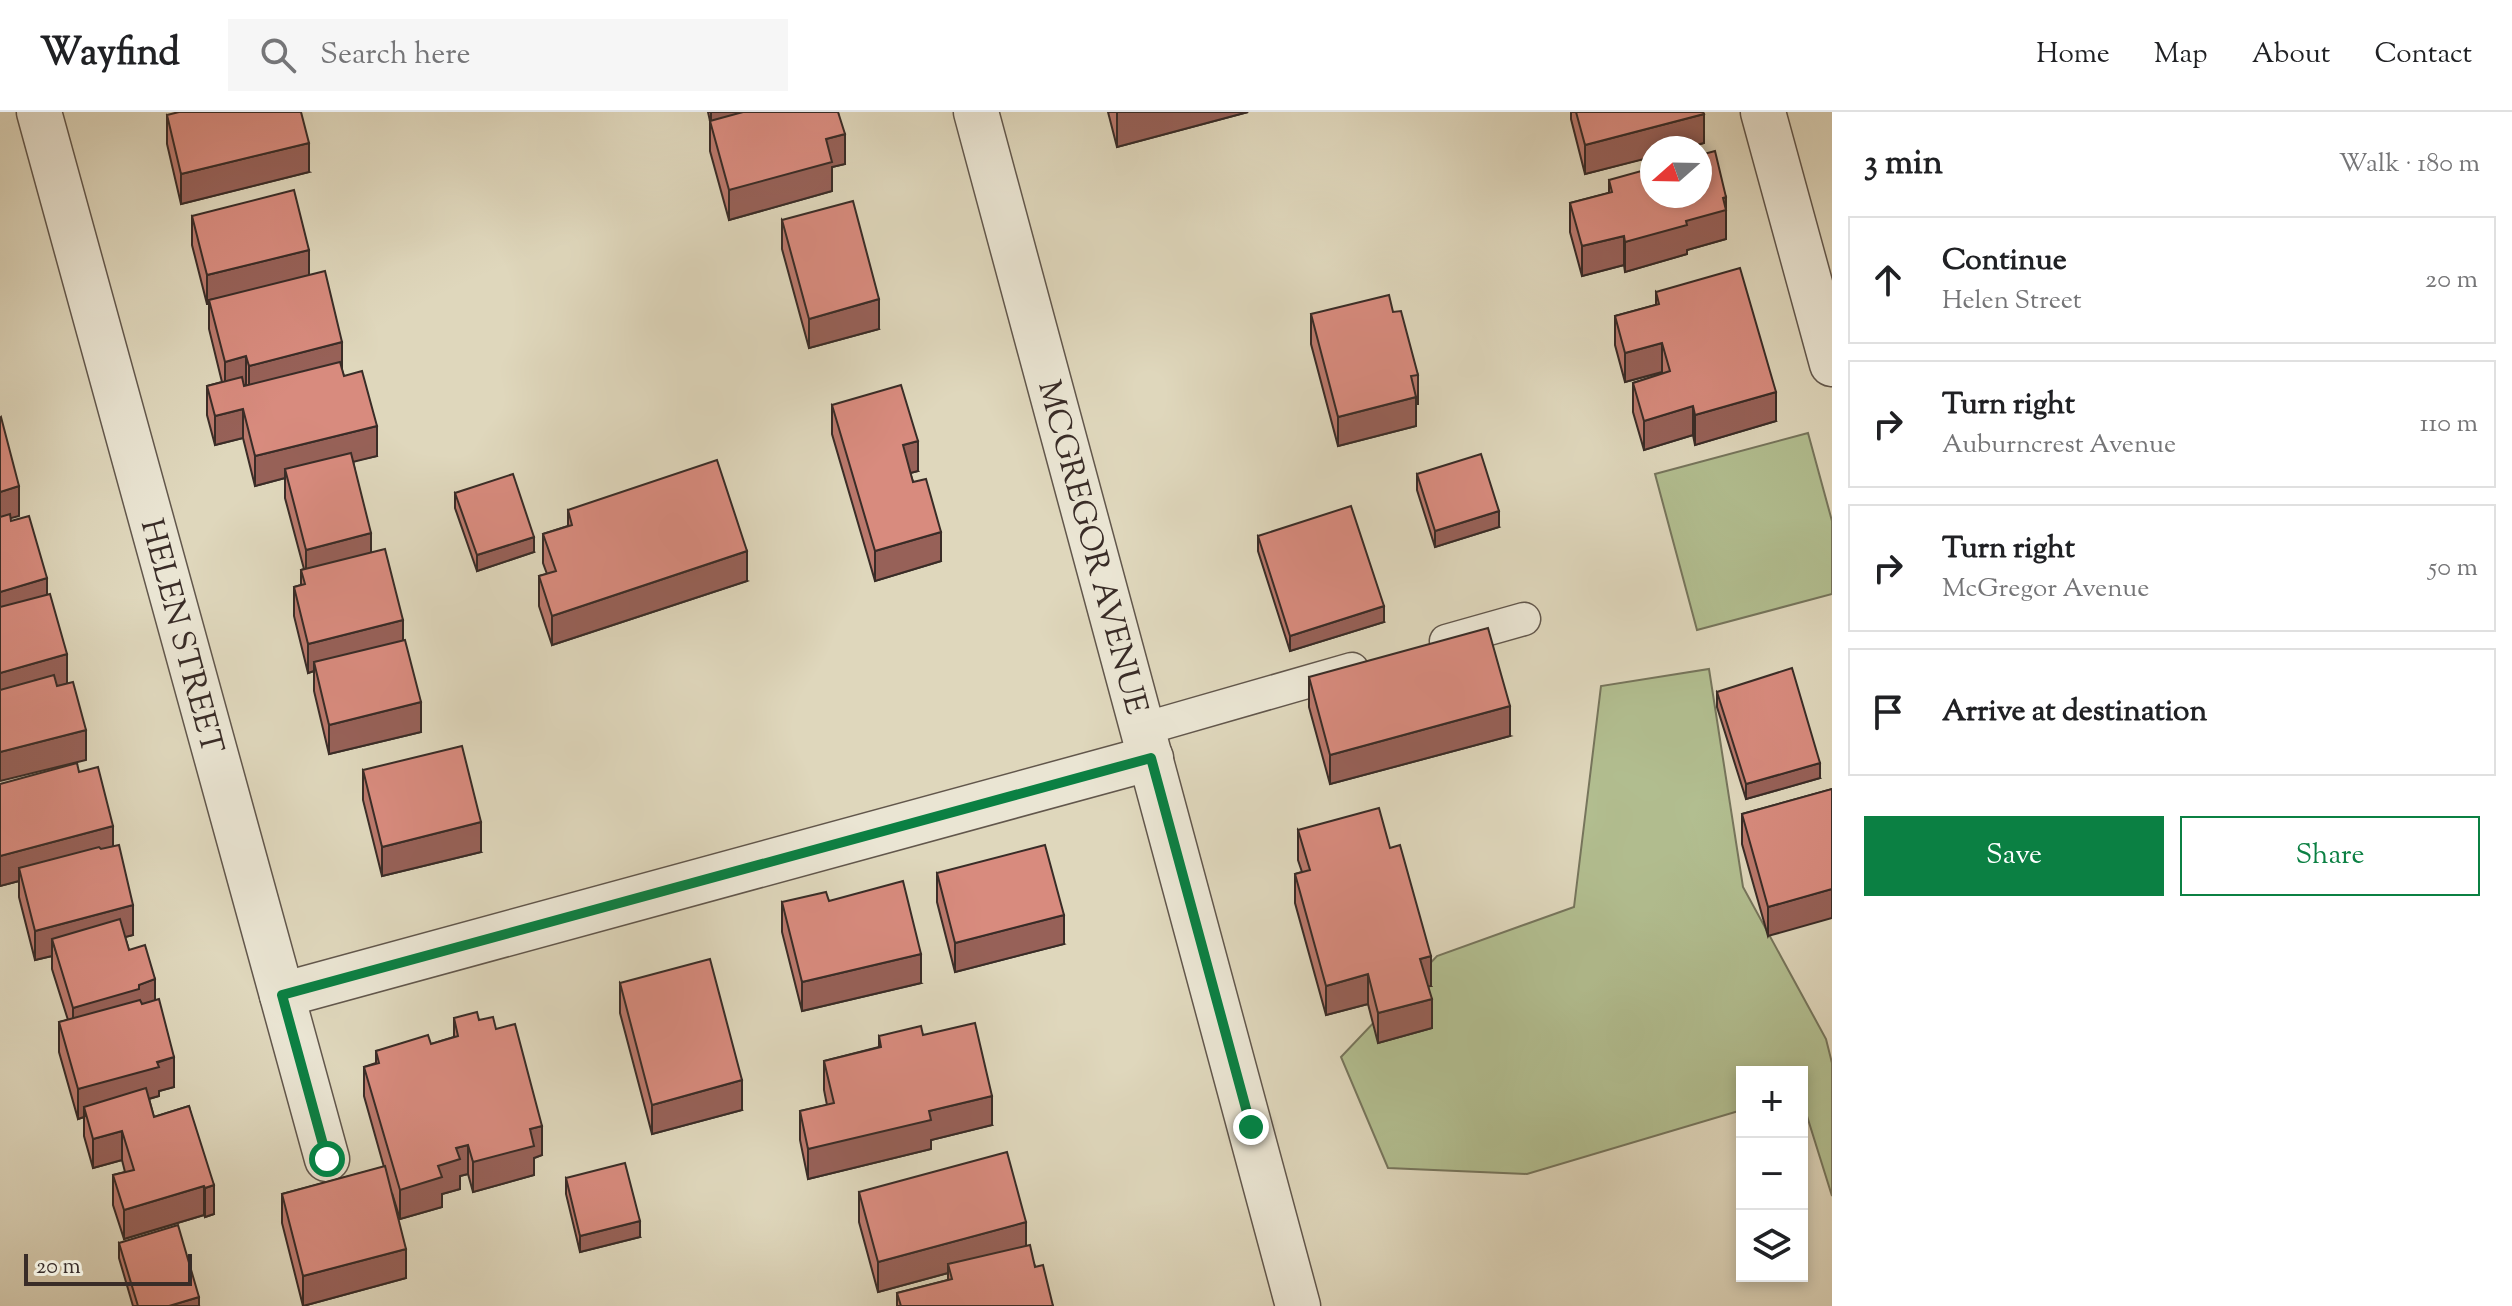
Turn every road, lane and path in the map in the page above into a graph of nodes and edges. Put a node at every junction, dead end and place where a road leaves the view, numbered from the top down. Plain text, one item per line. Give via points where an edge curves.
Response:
1 (39, 112) edge
2 (976, 112) edge
3 (1763, 112) edge
4 (1832, 364) edge
5 (1524, 619) dead end
6 (1419, 649) edge
7 (1374, 662) edge
8 (1147, 744) junction
9 (282, 995) junction
10 (327, 1159) dead end
11 (1298, 1306) edge

1 - 9 street, HELEN STREET
2 - 8 street, MCGREGOR AVENUE
3 - 4 street
5 - 6 lane
7 - 8 lane
8 - 9 street
8 - 11 street, MCGREGOR AVENUE
9 - 10 street, HELEN STREET

